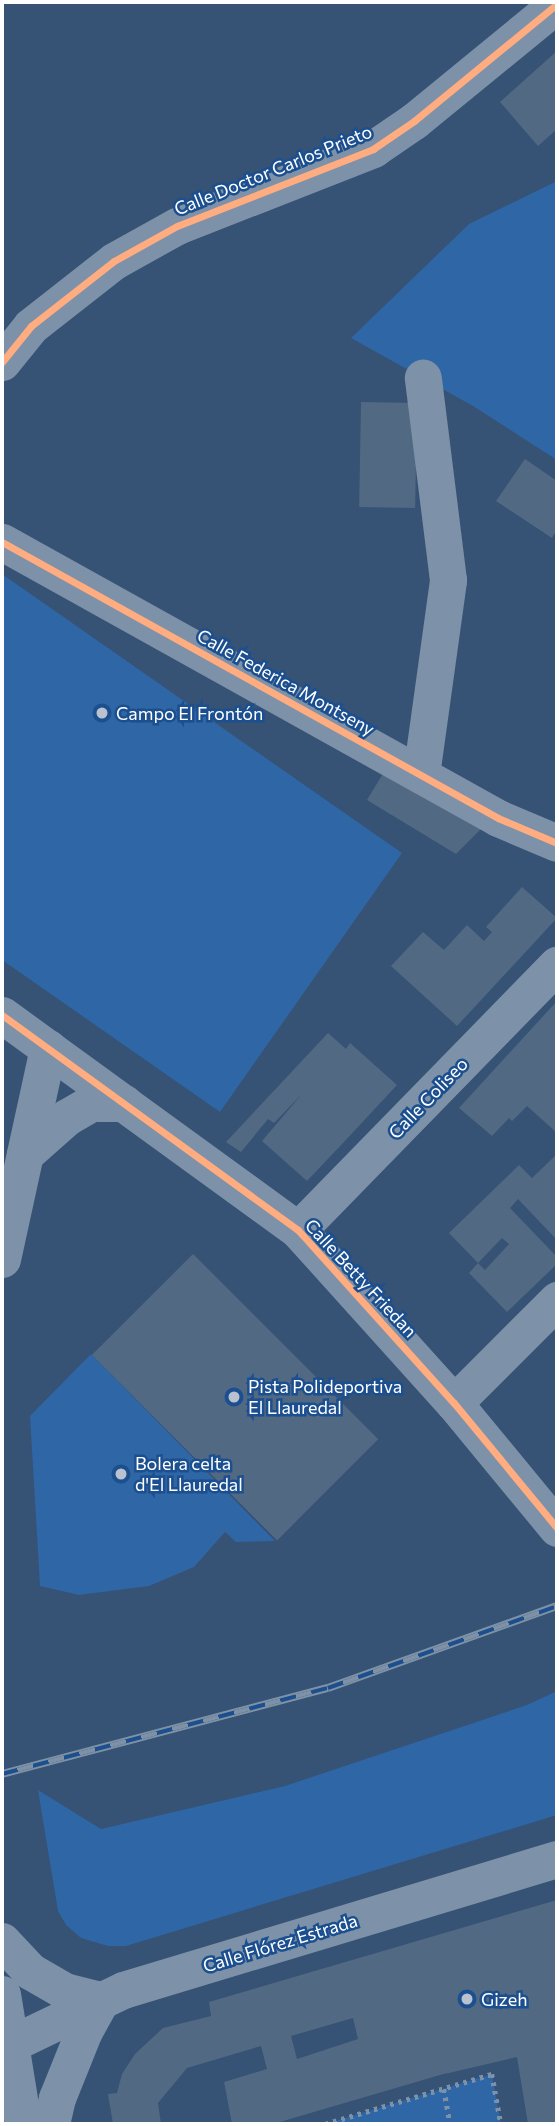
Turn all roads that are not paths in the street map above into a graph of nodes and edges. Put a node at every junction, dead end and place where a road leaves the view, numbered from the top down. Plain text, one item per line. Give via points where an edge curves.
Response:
1 (557, 4) edge
2 (2, 362) edge
3 (423, 378) dead end
4 (2, 542) edge
5 (421, 775) junction
6 (557, 843) edge
7 (557, 965) edge
8 (2, 1016) edge
9 (48, 1048) junction
10 (124, 1103) junction
11 (25, 1154) junction
12 (298, 1230) junction
13 (2, 1259) edge
14 (557, 1300) edge
15 (454, 1403) junction
16 (557, 1528) edge
17 (557, 1859) edge
18 (2, 1941) edge
19 (2, 1994) edge
20 (101, 2000) junction
21 (6, 2046) edge
22 (23, 2124) edge
23 (51, 2124) edge

1 - 2 street, Calle Doctor Carlos Prieto via 373,149 177,226 114,261 31,326
3 - 5 street via 449,580
4 - 5 street, Calle Federica Montseny
5 - 6 street, Calle Federica Montseny via 498,818
7 - 12 street, Calle Coliseo
8 - 9 street, Calle Betty Friedan
9 - 10 street, Calle Betty Friedan
9 - 11 street
10 - 11 street via 91,1103 67,1117
10 - 12 street, Calle Betty Friedan
11 - 13 street
12 - 15 street, Calle Betty Friedan
14 - 15 street
15 - 16 street, Calle Betty Friedan
17 - 20 street, Calle Flórez Estrada
18 - 20 street via 30,1971 64,1991
19 - 21 street
20 - 21 street, Calle Flórez Estrada
20 - 23 street via 71,2064
21 - 22 street

